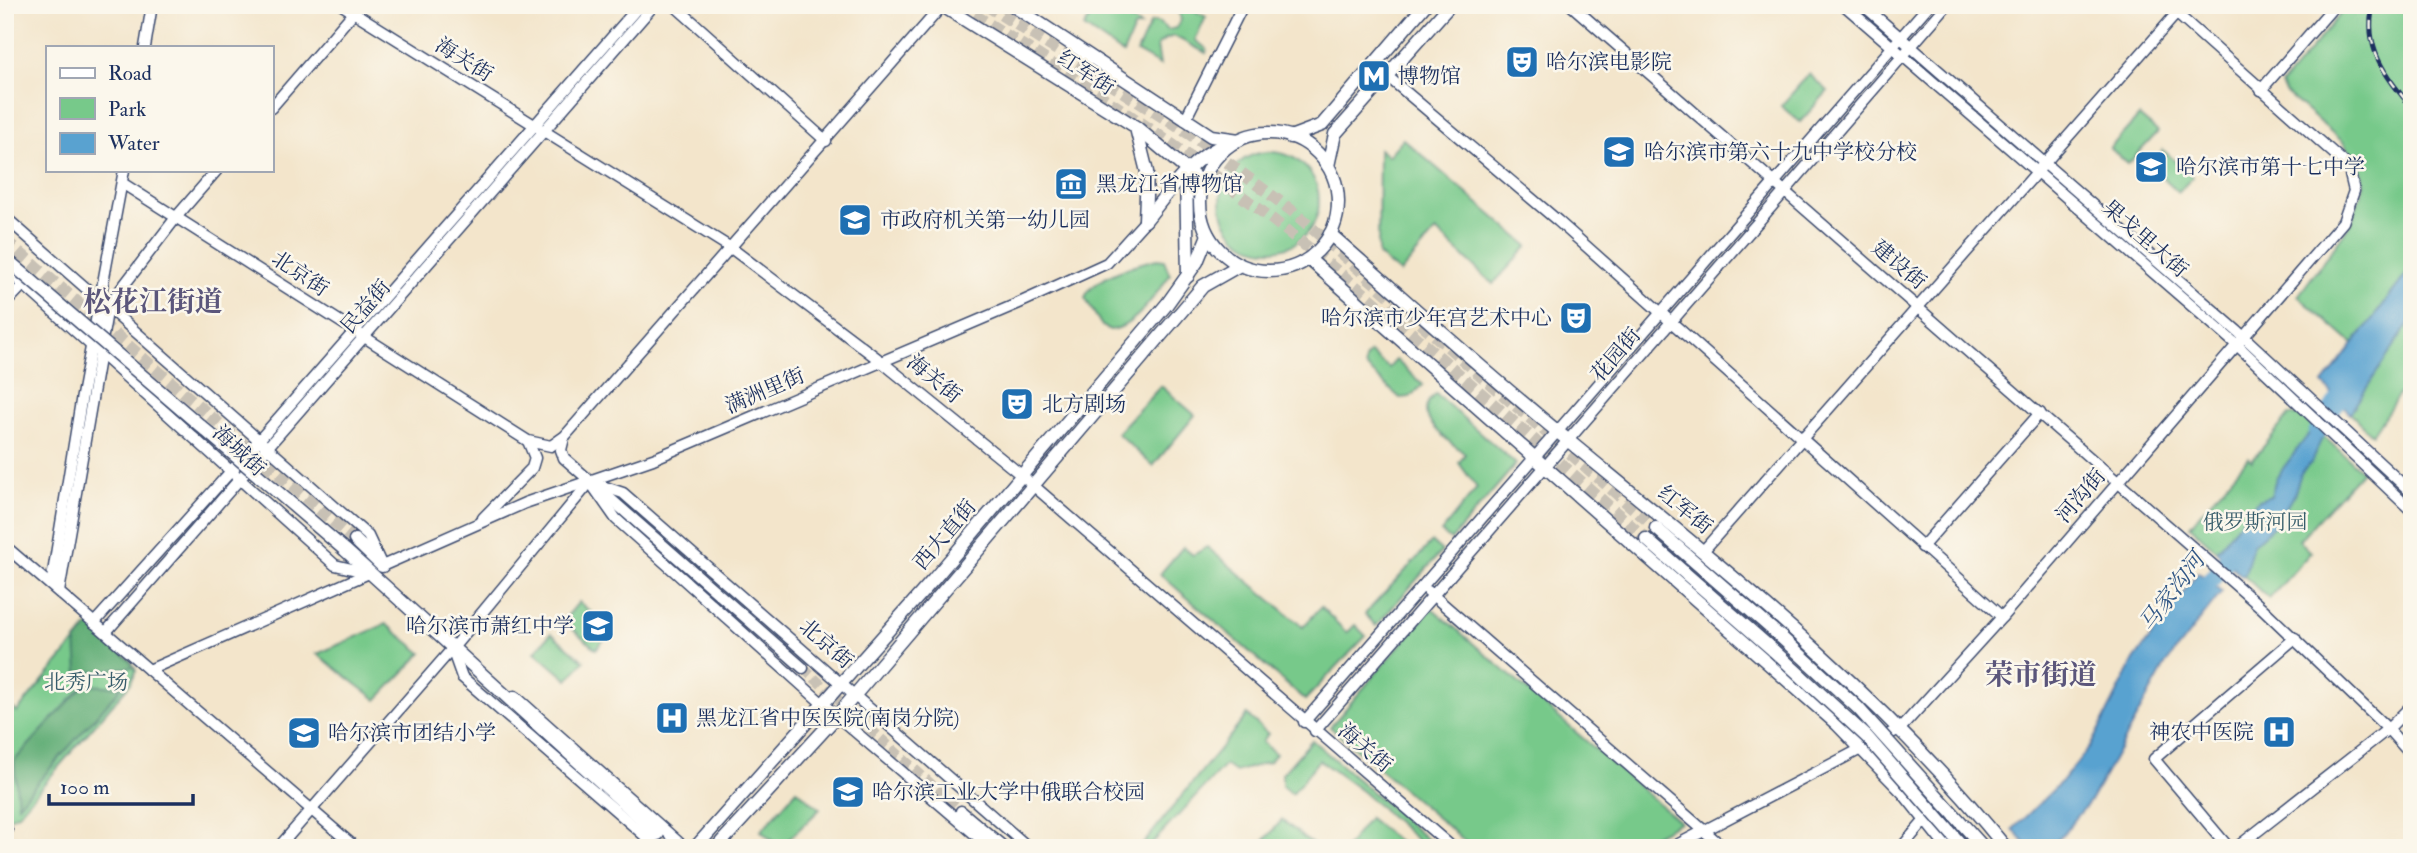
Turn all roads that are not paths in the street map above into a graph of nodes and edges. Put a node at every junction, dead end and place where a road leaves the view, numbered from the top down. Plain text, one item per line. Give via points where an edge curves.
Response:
1 (152, 5) edge
2 (342, 5) edge
3 (640, 5) edge
4 (654, 5) edge
5 (674, 5) edge
6 (1012, 5) edge
7 (1243, 5) edge
8 (1426, 5) edge
9 (1450, 5) edge
10 (1571, 5) edge
11 (1844, 5) edge
12 (1863, 5) edge
13 (1929, 5) edge
14 (1947, 5) edge
15 (2167, 5) edge
16 (2335, 5) edge
17 (941, 6) edge
18 (357, 9) edge
19 (2180, 9) edge
20 (1900, 38) junction
21 (145, 46) edge
22 (1892, 47) junction
23 (1907, 52) junction
24 (1388, 76) junction
25 (2261, 90) junction
26 (273, 106) edge
27 (1185, 120) junction
28 (532, 126) junction
29 (1136, 127) junction
30 (542, 132) junction
31 (1290, 136) junction
32 (1239, 140) junction
33 (826, 141) junction
34 (1328, 166) junction
35 (2041, 167) junction
36 (124, 172) edge
37 (215, 172) edge
38 (1186, 172) junction
39 (122, 183) junction
40 (1202, 183) junction
41 (1773, 184) junction
42 (1784, 192) junction
43 (178, 215) junction
44 (5, 217) edge
45 (1145, 220) junction
46 (1330, 234) junction
47 (1208, 235) junction
48 (731, 248) junction
49 (5, 258) edge
50 (1309, 259) junction
51 (1240, 265) junction
52 (5, 268) edge
53 (1188, 277) junction
54 (24, 284) junction
55 (105, 303) junction
56 (5, 304) edge
57 (1918, 307) junction
58 (1660, 313) junction
59 (1670, 323) junction
60 (359, 336) junction
61 (2241, 341) junction
62 (95, 346) junction
63 (882, 362) junction
64 (2305, 401) junction
65 (2040, 413) junction
66 (1557, 431) junction
67 (565, 436) junction
68 (1802, 439) junction
69 (1567, 440) junction
70 (528, 442) junction
71 (265, 443) junction
72 (1535, 457) junction
73 (1545, 467) junction
74 (231, 470) junction
75 (1020, 474) junction
76 (241, 479) junction
77 (590, 482) junction
78 (2119, 482) junction
79 (1032, 485) junction
80 (2412, 493) edge
81 (2412, 511) edge
82 (476, 524) junction
83 (1656, 528) tunnel mouth
84 (355, 540) tunnel mouth
85 (1646, 540) tunnel mouth
86 (5, 546) edge
87 (1922, 547) junction
88 (1704, 550) junction
89 (382, 566) junction
90 (369, 573) junction
91 (1422, 586) junction
92 (55, 589) junction
93 (1754, 593) junction
94 (1433, 595) junction
95 (2002, 617) junction
96 (1762, 621) junction
97 (94, 622) junction
98 (106, 632) junction
99 (2295, 638) junction
100 (452, 649) junction
101 (803, 667) tunnel mouth
102 (149, 670) junction
103 (842, 683) junction
104 (855, 694) junction
105 (824, 705) junction
106 (2412, 705) edge
107 (837, 716) junction
108 (1304, 722) junction
109 (1901, 728) junction
110 (2388, 729) junction
111 (1315, 731) junction
112 (1861, 749) junction
113 (2412, 756) edge
114 (1959, 795) junction
115 (311, 809) junction
116 (961, 811) tunnel mouth
117 (1926, 819) junction
118 (1705, 830) junction
119 (658, 834) tunnel mouth
120 (1984, 847) edge
121 (278, 848) edge
122 (356, 848) edge
123 (659, 848) tunnel mouth
124 (685, 848) edge
125 (695, 848) edge
126 (716, 848) edge
127 (991, 848) edge
128 (1005, 848) edge
129 (1029, 848) edge
130 (1453, 848) edge
131 (1671, 848) edge
132 (1724, 848) edge
133 (1901, 848) edge
134 (1948, 848) edge
135 (1963, 848) edge
136 (2006, 848) edge
137 (2228, 848) edge
138 (2236, 848) edge

1 - 21 street
2 - 18 street, 海关街
3 - 28 street, 民益街
4 - 30 street, 民益街
5 - 33 street
6 - 27 main road, 红军街
7 - 27 street
8 - 31 main road via 1322,125
9 - 24 main road
10 - 41 street, 建设街
11 - 22 street, 果戈里大街
12 - 20 street, 果戈里大街
13 - 20 street, 花园街
14 - 23 street, 花园街
15 - 19 street, 河沟街
16 - 25 street
17 - 29 main road, 红军街
17 - 33 street
18 - 26 street
18 - 28 street, 海关街
19 - 25 street, 河沟街
19 - 35 street
20 - 22 street, 花园街
20 - 23 street, 果戈里大街
22 - 23 street, 果戈里大街
22 - 41 street, 花园街
23 - 35 street, 果戈里大街
23 - 42 street, 花园街
24 - 34 main road via 1335,134
24 - 58 street
25 - 61 street, 河沟街 via 2348,166 2354,191 2343,222
27 - 32 main road, 红军街 via 1211,136
28 - 30 street, 海关街
28 - 60 street, 民益街
29 - 38 main road, 红军街
29 - 45 main road via 1147,172
30 - 48 street, 海关街
30 - 60 street, 民益街
31 - 32 main road via 1264,133
31 - 34 main road via 1309,146
32 - 38 main road via 1207,152
32 - 40 main road via 1216,158
33 - 48 street
34 - 46 main road via 1338,196
35 - 57 street
35 - 61 street, 果戈里大街
36 - 39 street
37 - 43 street
38 - 40 main road, 红军街
38 - 45 main road
38 - 53 main road
39 - 43 street, 北京街
39 - 55 street
40 - 47 main road via 1200,209
41 - 42 street, 建设街
41 - 58 street, 花园街
42 - 57 street, 建设街
42 - 59 street, 花园街
43 - 55 street
43 - 60 street, 北京街
44 - 55 street, 海城街
45 - 63 street, 满洲里街 via 1107,262
46 - 50 main road
46 - 66 main road, 红军街
47 - 51 main road via 1221,253
47 - 53 main road, 西大直街
48 - 63 street, 海关街
48 - 67 street
49 - 90 main road, bridge
50 - 51 main road via 1275,271
50 - 72 main road
51 - 79 main road, 西大直街 via 1203,286
52 - 54 street, 海城街
53 - 75 main road, 西大直街
54 - 56 street
54 - 62 street, 海城街
55 - 62 street
55 - 71 street, 海城街
57 - 65 street, 建设街
57 - 68 street
58 - 59 street
58 - 66 street, 花园街
59 - 68 street
59 - 69 street, 花园街
60 - 70 street, 北京街
60 - 71 street, 民益街
61 - 64 street, 果戈里大街
61 - 78 street, 河沟街
62 - 74 street, 海城街
62 - 92 street
63 - 75 street, 海关街
63 - 77 street, 满洲里街
64 - 80 street, 果戈里大街
64 - 81 street, 果戈里大街
65 - 78 street, 建设街
65 - 87 street
66 - 69 main road, 红军街
66 - 72 street, 花园街
67 - 70 street via 551,446
67 - 77 street via 562,456
68 - 87 street
68 - 88 street
69 - 73 street, 花园街
69 - 88 main road, 红军街
70 - 82 street via 535,458 532,468
71 - 74 street, 民益街
71 - 76 street, 民益街
71 - 89 street, 海城街 via 368,536
72 - 73 main road
72 - 91 street, 花园街
73 - 94 street, 花园街
73 - 112 main road
74 - 76 street, 海城街
74 - 97 street, 民益街
75 - 79 street, 海关街
75 - 103 main road, 西大直街
76 - 90 street, 海城街 via 335,565
76 - 98 street, 民益街
77 - 82 street, 满洲里街
77 - 100 street
77 - 101 street, 北京街
77 - 103 street, 北京街 via 623,493
77 - 105 street via 616,519
78 - 95 street, 河沟街
78 - 99 street, 建设街
79 - 104 main road, 西大直街
79 - 108 street, 海关街
82 - 89 street, 满洲里街
83 - 96 main road, 红军街
84 - 89 main road
85 - 135 main road, bridge via 1867,737
86 - 92 street
87 - 95 street
88 - 93 main road, 红军街
90 - 100 main road, 海城街
90 - 102 street
91 - 94 street
91 - 108 street, 花园街
92 - 97 street
93 - 96 main road
93 - 109 main road, 红军街
94 - 111 street, 花园街
94 - 118 street
95 - 109 street, 河沟街
96 - 120 main road, 红军街, bridge via 1858,708
97 - 98 street
98 - 102 street
99 - 110 street, 建设街
99 - 137 street via 2154,760
100 - 115 street
100 - 119 main road, 海城街
100 - 123 street, 海城街 via 462,677
100 - 124 street, 海城街 via 479,664
102 - 115 street
103 - 104 street, 北京街
103 - 105 main road, 西大直街
104 - 107 main road, 西大直街
104 - 129 street, 北京街
105 - 107 street
105 - 125 main road, 西大直街
106 - 110 street
107 - 126 main road, 西大直街
107 - 127 street
108 - 111 street, 海关街
109 - 112 street, 河沟街
109 - 114 main road, 红军街
110 - 113 street, 建设街
110 - 138 street
111 - 130 street, 海关街
112 - 117 main road
112 - 118 street, 河沟街
114 - 120 main road
114 - 136 main road, 红军街
115 - 121 street
115 - 122 street
116 - 128 street
117 - 133 street
117 - 134 main road
117 - 135 main road
118 - 131 street, 河沟街
118 - 132 street

